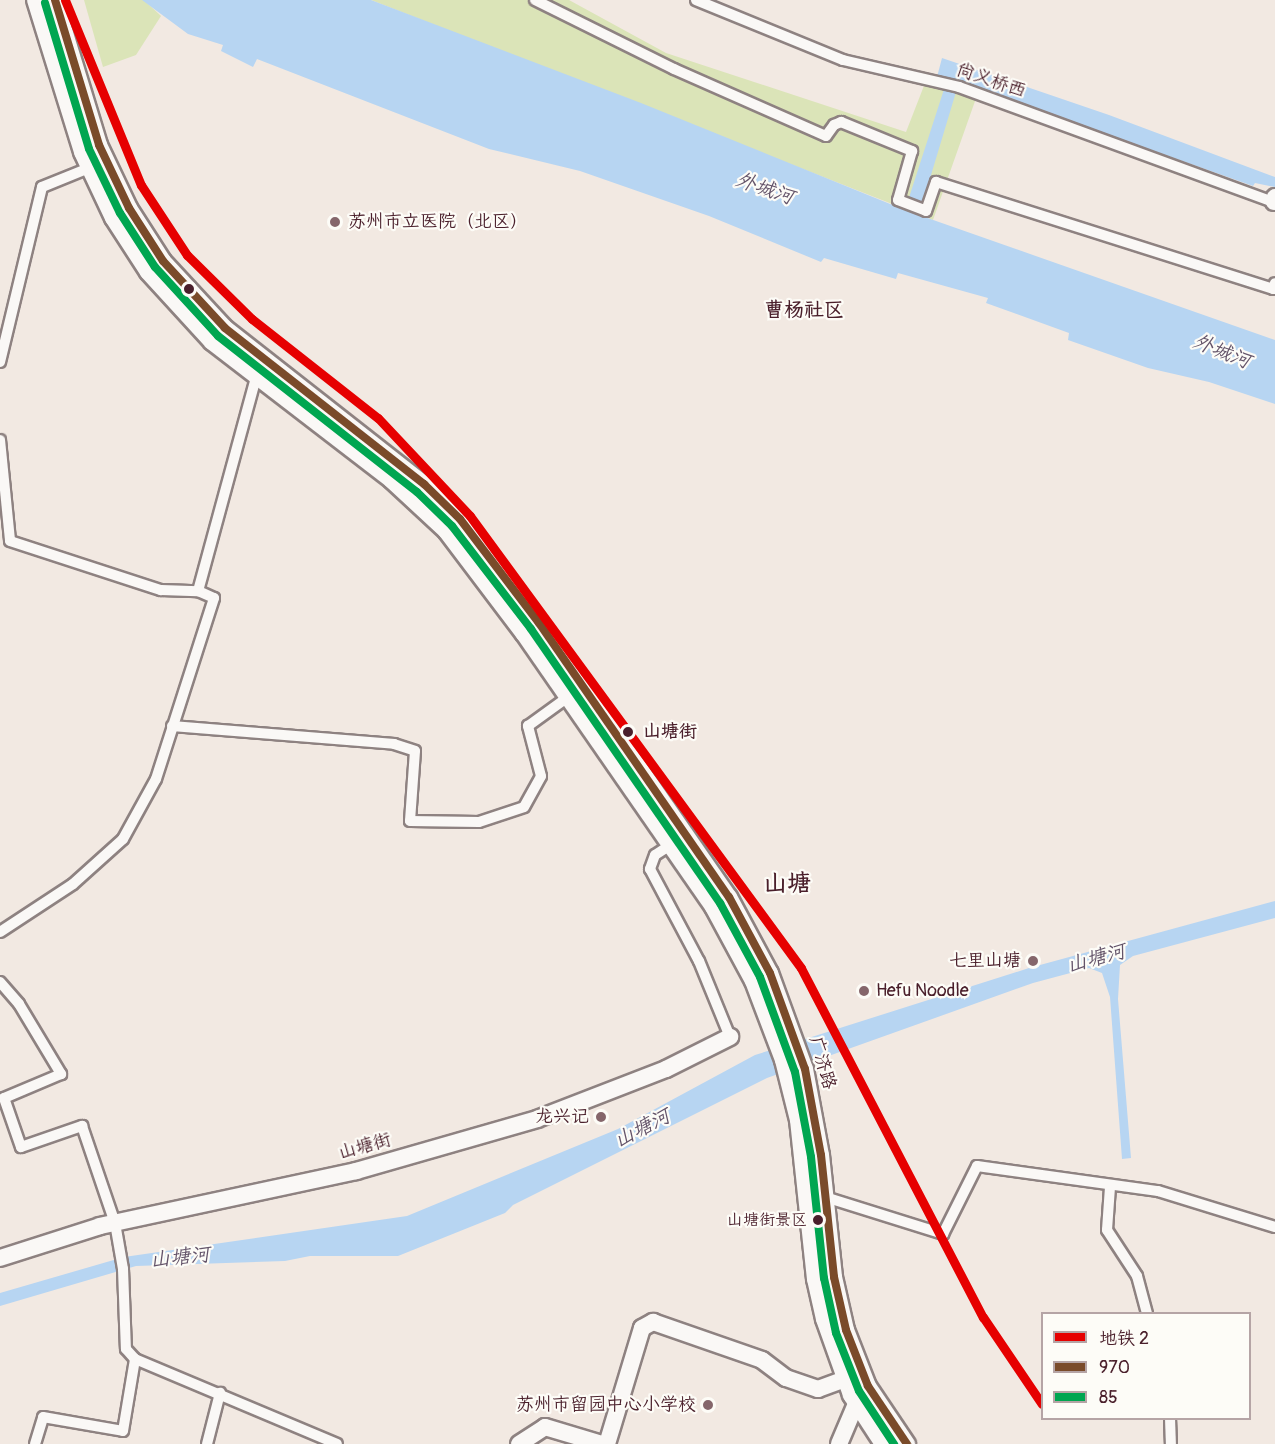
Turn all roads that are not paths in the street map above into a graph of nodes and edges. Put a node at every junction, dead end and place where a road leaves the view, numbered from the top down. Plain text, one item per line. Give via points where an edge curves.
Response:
1 (35, 0) edge
2 (55, 0) edge
3 (536, 0) edge
4 (696, 0) edge
5 (89, 168) junction
6 (1274, 199) edge
7 (1275, 283) edge
8 (0, 362) edge
9 (256, 377) junction
10 (0, 440) edge
11 (198, 591) junction
12 (568, 697) junction
13 (172, 726) junction
14 (672, 844) junction
15 (0, 932) edge
16 (0, 982) edge
17 (730, 1037) joint
18 (1110, 1186) junction
19 (825, 1197) junction
20 (115, 1223) junction
21 (1275, 1227) edge
22 (0, 1258) edge
23 (1146, 1312) edge
24 (135, 1359) junction
25 (862, 1372) junction
26 (845, 1379) junction
27 (220, 1393) junction
28 (872, 1394) junction
29 (856, 1404) junction
30 (1170, 1420) edge
31 (35, 1444) edge
32 (207, 1444) edge
33 (337, 1444) edge
34 (519, 1444) edge
35 (602, 1444) edge
36 (608, 1444) edge
37 (839, 1444) edge
38 (883, 1444) edge
39 (907, 1444) edge
40 (1171, 1444) edge

1 - 5 main road, 广济路
2 - 19 main road, 广济路 via 99,145 135,219 163,261 225,328 424,484 460,519 539,623 729,897 766,964 794,1035 812,1097
3 - 7 street via 674,69 826,136 834,124 842,122 912,151 898,200 926,211 936,182 1272,289
4 - 6 street, 尚义桥西 via 843,60 959,87
5 - 8 street via 42,187
5 - 9 main road, 广济路 via 124,237 155,282 199,330
9 - 11 street
9 - 12 main road, 广济路 via 390,480 434,519 461,549
10 - 11 street via 10,541 161,590
11 - 13 street via 214,597
12 - 13 street via 528,726 541,776 524,807 479,822 410,821 415,751 394,744
12 - 14 main road, 广济路
13 - 15 street via 156,779 123,839 73,884
14 - 17 street via 656,855 650,869 699,961
14 - 26 main road, 广济路 via 749,972 774,1032 794,1101 816,1287
16 - 20 street via 19,1004 61,1074 4,1098 21,1147 82,1126
17 - 20 main road, 山塘街 via 666,1069 537,1119 356,1171
18 - 19 street via 977,1166 943,1234
18 - 21 street via 1158,1191
18 - 23 street via 1107,1230 1137,1276
19 - 25 main road, 广济路 via 836,1291
20 - 22 main road, 山塘街
20 - 24 street via 123,1269 126,1349
24 - 27 street
24 - 31 street via 123,1431 43,1417
25 - 26 main road
25 - 28 main road, 广济路
26 - 29 main road, 广济路
26 - 36 main road via 818,1389 786,1378 762,1360 653,1322 642,1328
27 - 32 street
27 - 33 street
28 - 29 main road
28 - 39 main road, 广济路
29 - 37 main road
29 - 38 main road, 广济路
30 - 40 street
34 - 35 main road via 545,1427

